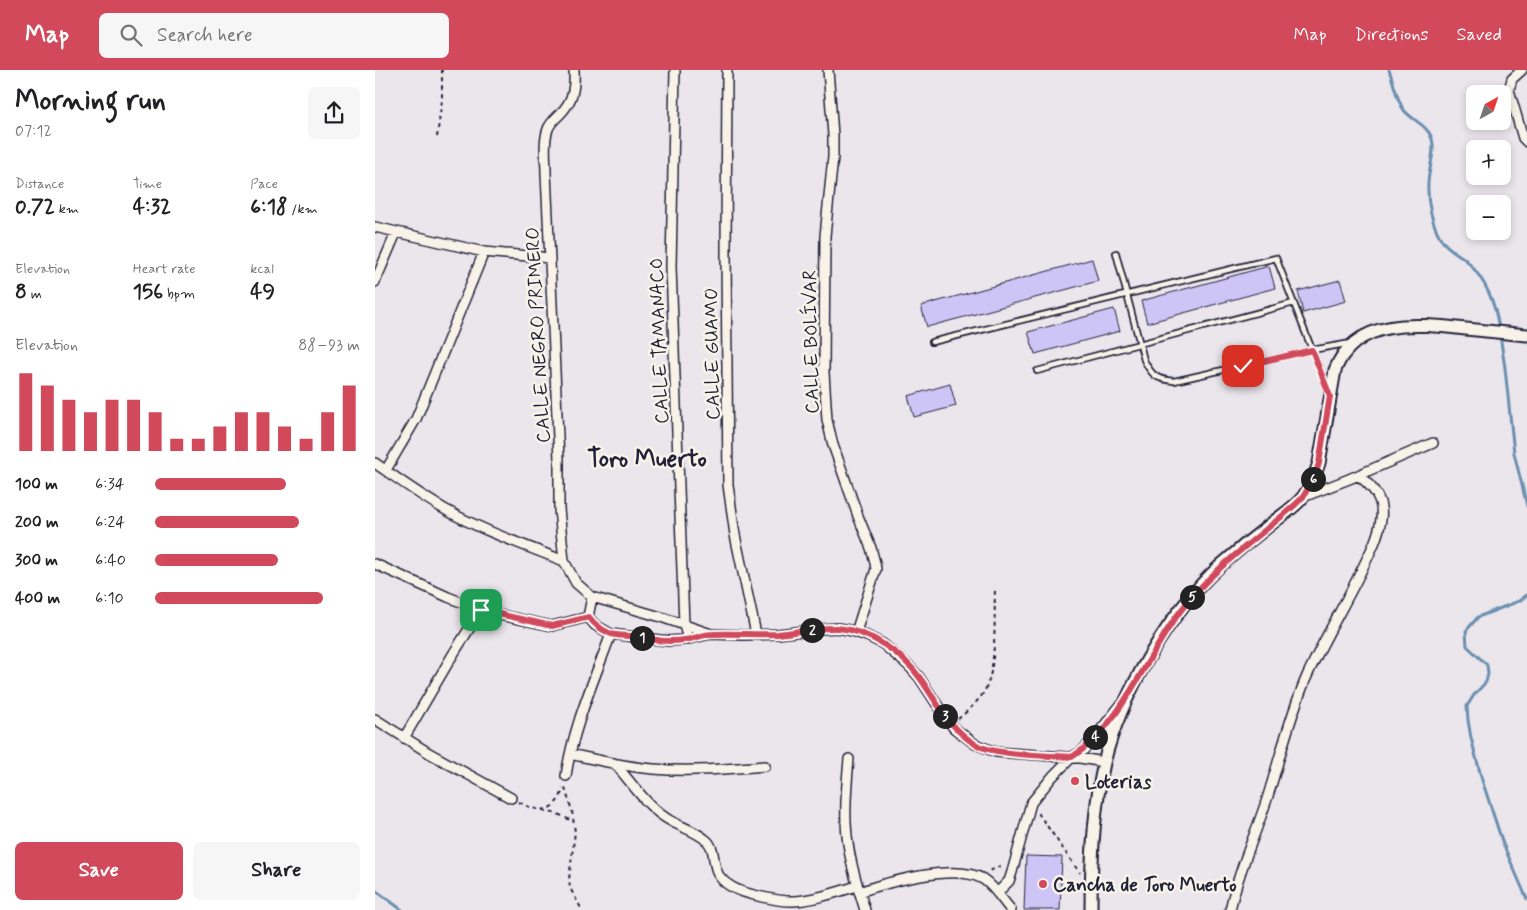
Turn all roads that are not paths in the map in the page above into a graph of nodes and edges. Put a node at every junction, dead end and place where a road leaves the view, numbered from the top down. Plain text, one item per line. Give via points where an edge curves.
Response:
1 (574, 70) edge
2 (675, 70) edge
3 (727, 70) edge
4 (828, 70) edge
5 (1521, 70) edge
6 (1527, 142) edge
7 (375, 227) edge
8 (396, 233) junction
9 (484, 252) junction
10 (1115, 253) dead end
11 (550, 258) junction
12 (375, 282) edge
13 (1126, 295) junction
14 (1294, 303) junction
15 (1523, 335) edge
16 (932, 342) dead end
17 (1139, 343) junction
18 (1354, 343) junction
19 (1312, 350) junction
20 (1037, 371) dead end
21 (1330, 396) junction
22 (1433, 443) dead end
23 (375, 463) edge
24 (386, 470) junction
25 (1357, 476) junction
26 (1303, 497) junction
27 (564, 561) junction
28 (375, 564) edge
29 (592, 597) junction
30 (481, 610) junction
31 (589, 617) junction
32 (684, 625) junction
33 (856, 632) junction
34 (611, 634) junction
35 (711, 634) junction
36 (756, 634) junction
37 (688, 640) junction
38 (1137, 680) junction
39 (375, 719) edge
40 (404, 738) junction
41 (570, 754) junction
42 (1072, 757) junction
43 (849, 759) dead end
44 (1104, 762) junction
45 (614, 763) junction
46 (765, 766) dead end
47 (566, 776) road end
48 (511, 798) road end
49 (858, 889) junction
50 (997, 893) junction
51 (865, 910) edge
52 (1011, 910) edge
53 (1091, 910) edge
54 (1230, 910) edge

1 - 11 street, CALLE NEGRO PRIMERO via 572,98 551,123 546,137
2 - 32 street, CALLE TAMANACO via 671,267
3 - 36 street, CALLE GUAMO via 728,485
4 - 33 street, CALLE BOLÍVAR via 833,157 825,236 827,420 876,569
5 - 6 street via 1512,79 1509,90
7 - 8 street
8 - 9 street
8 - 12 street
9 - 11 street
9 - 24 street via 417,419
10 - 13 lane
11 - 27 street, CALLE NEGRO PRIMERO via 559,508
13 - 14 lane via 1276,258
13 - 16 lane
13 - 17 lane
14 - 17 lane
14 - 19 lane
15 - 18 street via 1431,326 1394,327 1375,331
17 - 19 lane via 1150,372 1160,379 1173,381
17 - 20 lane
18 - 19 lane
18 - 21 street via 1338,362
19 - 21 lane
21 - 26 street via 1319,463
22 - 25 street
23 - 24 street
24 - 27 street via 448,511 506,539
25 - 26 street
25 - 54 street via 1379,496 1382,508 1378,533 1307,676 1237,879
26 - 38 street via 1208,578 1171,623
27 - 29 street, CALLE NEGRO PRIMERO via 576,583
28 - 30 street
29 - 31 street
29 - 32 street
30 - 31 street via 552,626
30 - 40 street
31 - 34 street via 595,625
32 - 35 street
32 - 37 street, CALLE TAMANACO
33 - 36 street via 829,628
33 - 42 street via 883,644 909,666 951,724 975,744 996,752
34 - 37 street via 668,641
34 - 41 street
35 - 36 street
35 - 37 street
38 - 42 street via 1103,728
38 - 44 street via 1121,713
39 - 40 street
40 - 48 street
41 - 45 street
41 - 47 street
42 - 44 street
42 - 50 street via 1031,803 1009,881
43 - 49 street via 846,824
44 - 53 street via 1092,848
45 - 46 street via 696,771
45 - 49 street via 663,817 708,841 717,872 731,887 793,902
49 - 50 street via 914,876 954,874 980,878
49 - 51 street
50 - 52 street

